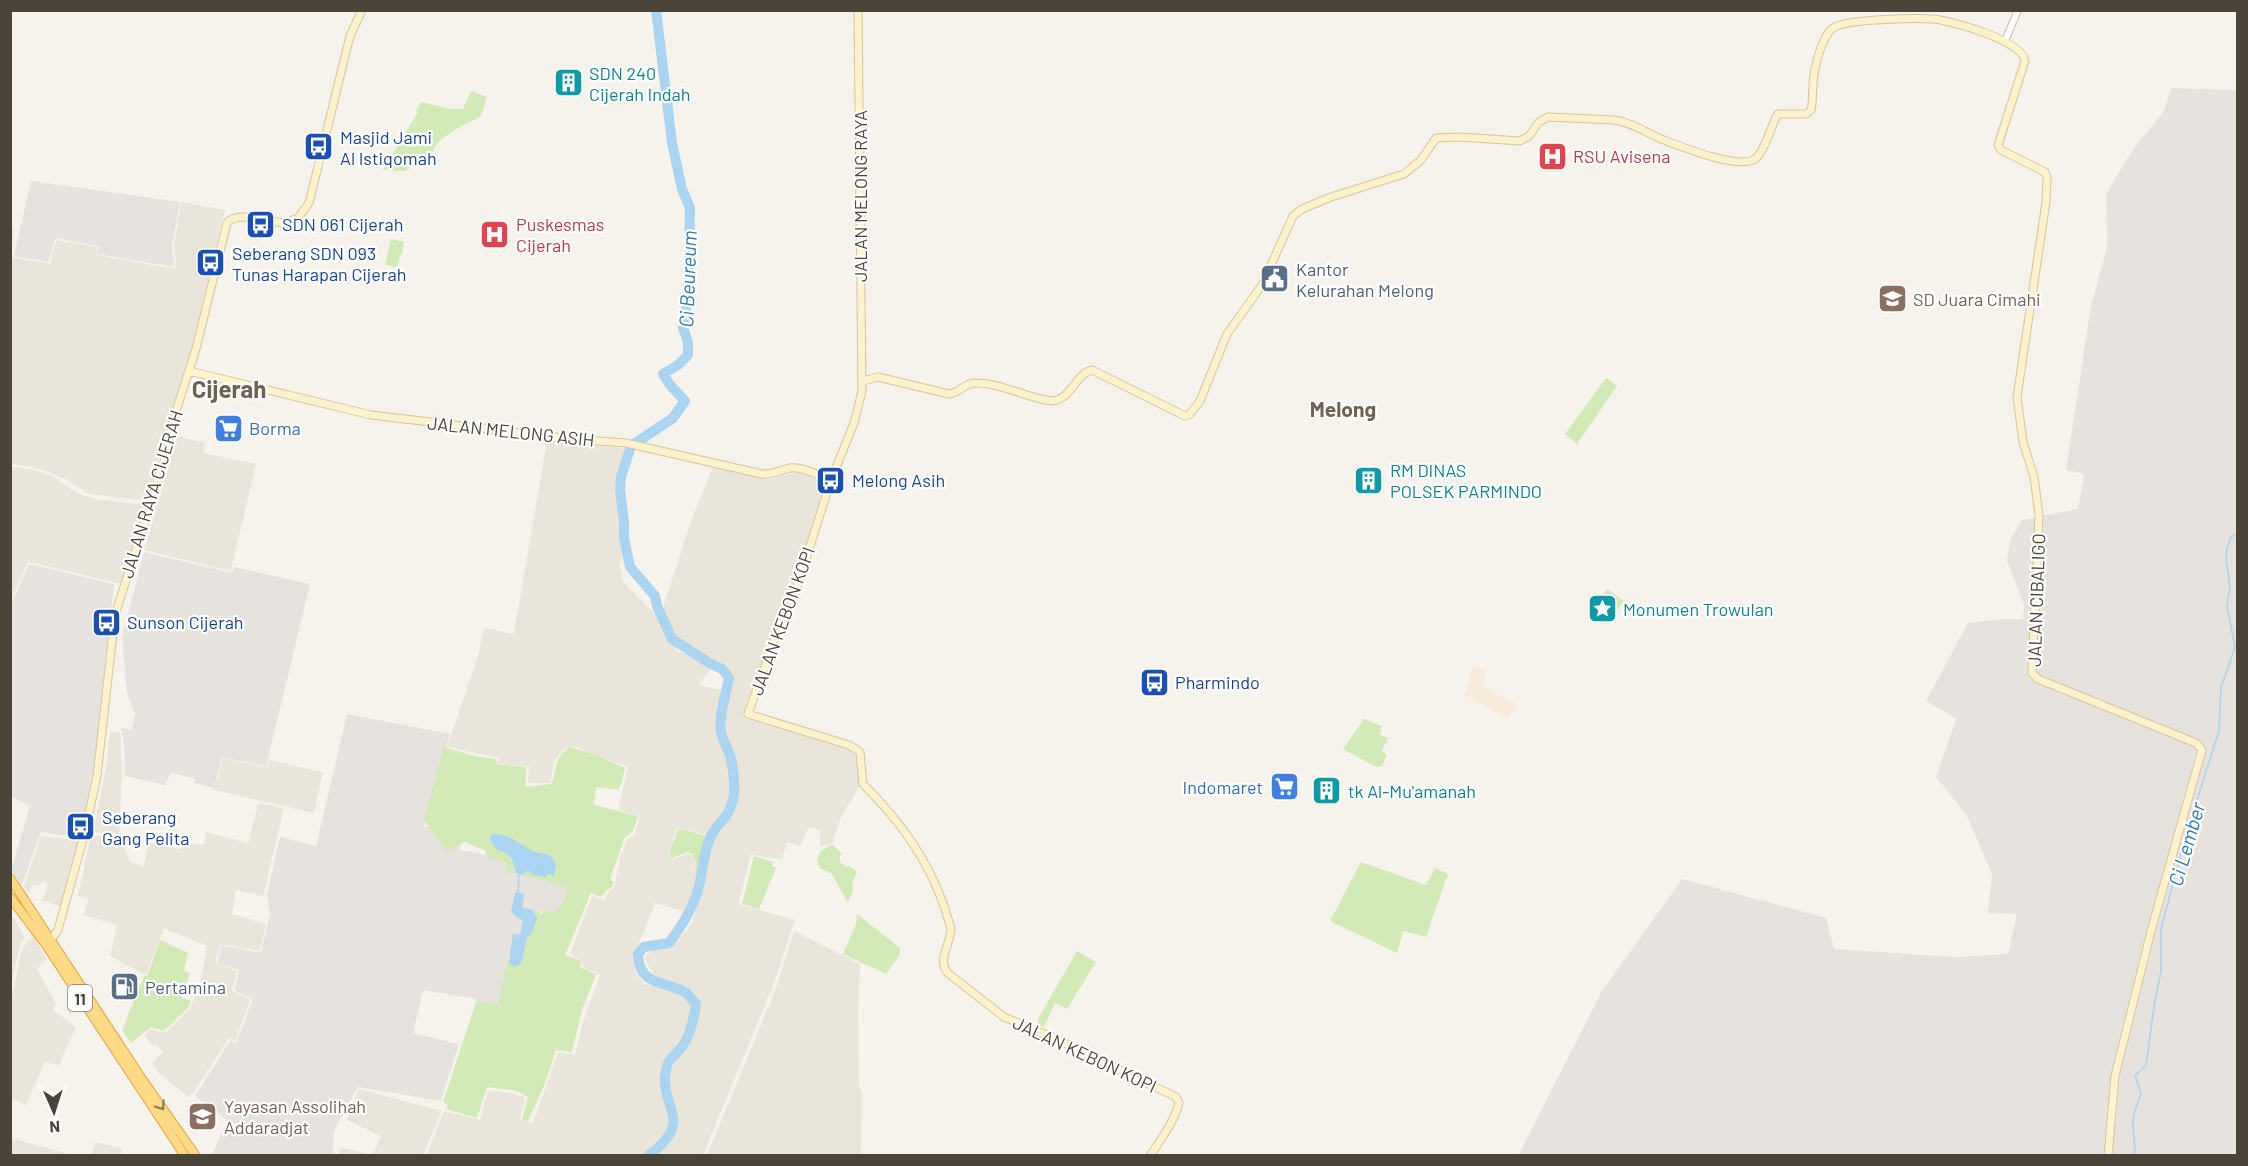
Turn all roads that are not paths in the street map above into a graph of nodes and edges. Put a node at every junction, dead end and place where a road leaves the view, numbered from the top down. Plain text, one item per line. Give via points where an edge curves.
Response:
1 (362, 10) edge
2 (858, 10) edge
3 (2018, 10) edge
4 (2005, 41) junction
5 (189, 371) junction
6 (863, 381) junction
7 (831, 480) junction
8 (10, 878) edge
9 (10, 897) edge
10 (49, 943) junction
11 (175, 1133) junction
12 (185, 1155) edge
13 (195, 1155) edge
14 (1150, 1155) edge
15 (2108, 1155) edge

1 - 5 main road, JALAN RAYA CIJERAH via 350,36 309,203 292,222 240,216 229,220
2 - 6 main road, JALAN MELONG RAYA
3 - 4 street
4 - 6 main road via 1932,19 1836,26 1817,62 1811,110 1806,114 1778,114 1757,156 1747,161 1720,158 1614,120 1548,117 1529,136 1516,142 1436,138 1421,160 1404,174 1331,197 1293,216 1262,285 1227,334 1200,401 1189,415 1092,370 1056,401 984,384 971,383 949,394 878,377
4 - 15 main road, JALAN CIBALIGO via 2022,52 2025,61 1998,144 2001,150 2048,177 2018,388 2018,412 2039,515 2033,675 2196,743 2202,750 2115,1076
5 - 7 main road, JALAN MELONG ASIH via 371,415 626,443 762,474 796,468
5 - 10 main road, JALAN RAYA CIJERAH via 115,615 94,792 58,930
6 - 7 main road, JALAN MELONG RAYA via 855,423
7 - 14 main road, JALAN KEBON KOPI via 793,600 773,640 748,714 849,745 860,752 862,784 921,854 936,884 951,929 943,961 945,971 1004,1017 1176,1097 1179,1103 1169,1127
8 - 10 highway, 11
9 - 10 highway, 11
10 -> 11 highway, 11
11 - 12 highway, 11
11 - 13 highway, 11

